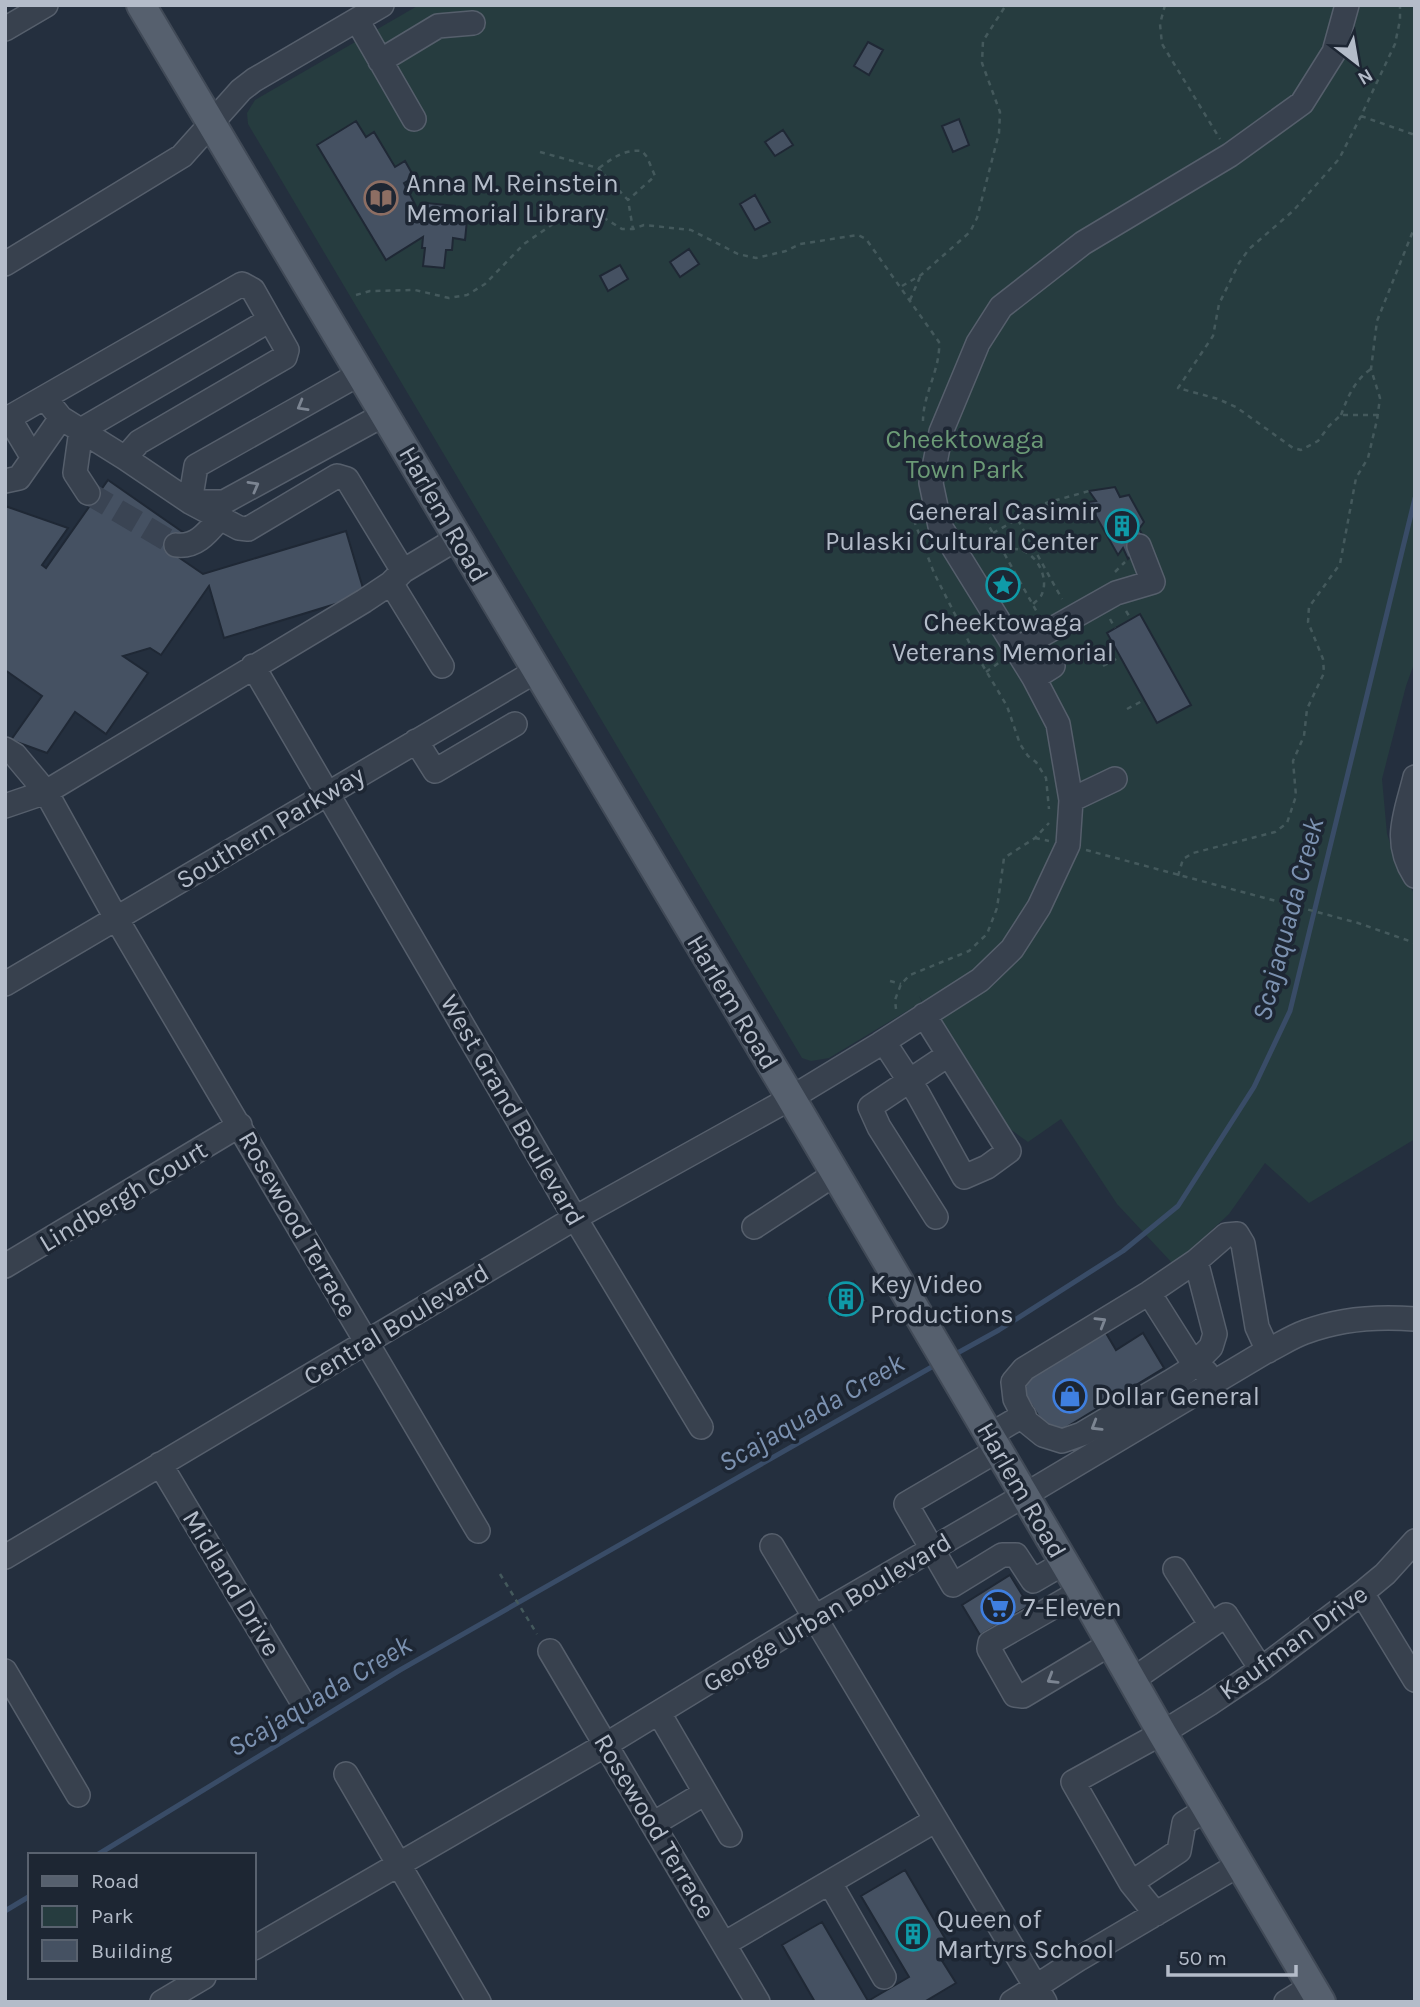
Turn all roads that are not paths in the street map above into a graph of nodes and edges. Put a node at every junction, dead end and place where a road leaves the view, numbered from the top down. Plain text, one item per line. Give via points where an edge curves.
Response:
1 (46, 5) edge
2 (141, 5) edge
3 (382, 5) edge
4 (1347, 5) edge
5 (357, 20) junction
6 (473, 23) dead end
7 (5, 29) edge
8 (380, 61) junction
9 (414, 119) dead end
10 (211, 123) junction
11 (5, 264) edge
12 (270, 320) junction
13 (361, 373) junction
14 (45, 398) junction
15 (386, 414) junction
16 (61, 418) junction
17 (7, 419) edge
18 (81, 430) junction
19 (33, 458) junction
20 (125, 458) junction
21 (5, 481) edge
22 (88, 493) tunnel mouth
23 (190, 502) junction
24 (220, 518) junction
25 (458, 538) junction
26 (176, 545) dead end
27 (1139, 546) dead end
28 (397, 577) junction
29 (1016, 650) junction
30 (253, 666) junction
31 (442, 666) dead end
32 (536, 671) junction
33 (475, 706) junction
34 (515, 724) dead end
35 (493, 737) junction
36 (416, 741) junction
37 (5, 750) edge
38 (1415, 777) edge
39 (1115, 779) dead end
40 (46, 792) junction
41 (327, 793) junction
42 (1072, 800) junction
43 (5, 806) edge
44 (1415, 876) edge
45 (116, 918) junction
46 (5, 985) edge
47 (914, 1021) junction
48 (884, 1042) junction
49 (948, 1055) junction
50 (908, 1080) junction
51 (791, 1098) junction
52 (240, 1125) junction
53 (835, 1174) junction
54 (936, 1217) dead end
55 (575, 1218) junction
56 (754, 1227) dead end
57 (1196, 1261) junction
58 (5, 1266) edge
59 (1149, 1293) junction
60 (1415, 1319) edge
61 (367, 1341) junction
62 (1268, 1351) junction
63 (1194, 1364) junction
64 (1213, 1383) junction
65 (1024, 1415) junction
66 (701, 1427) dead end
67 (994, 1443) junction
68 (160, 1464) junction
69 (1025, 1496) junction
70 (478, 1531) dead end
71 (1415, 1541) edge
72 (772, 1546) dead end
73 (932, 1550) junction
74 (5, 1557) edge
75 (1064, 1563) junction
76 (1175, 1569) dead end
77 (1080, 1591) junction
78 (1362, 1593) junction
79 (815, 1617) junction
80 (1211, 1625) junction
81 (1110, 1644) junction
82 (545, 1646) road end
83 (1261, 1669) junction
84 (5, 1671) edge
85 (1415, 1679) edge
86 (1131, 1681) junction
87 (303, 1703) dead end
88 (659, 1713) junction
89 (1162, 1733) junction
90 (607, 1744) junction
91 (345, 1774) dead end
92 (705, 1793) junction
93 (78, 1795) dead end
94 (1207, 1809) junction
95 (936, 1820) junction
96 (653, 1824) junction
97 (730, 1835) dead end
98 (399, 1864) junction
99 (1240, 1864) junction
100 (830, 1883) junction
101 (1130, 1883) junction
102 (1156, 1914) junction
103 (724, 1944) junction
104 (256, 1947) edge
105 (884, 1977) dead end
106 (195, 1985) edge
107 (1317, 1994) edge
108 (1040, 1995) edge
109 (162, 2002) edge
110 (479, 2002) edge
111 (758, 2002) edge
112 (1012, 2002) edge
113 (1286, 2002) edge

1 - 7 street
2 - 10 main road, Harlem Road
3 - 5 street
4 - 29 street, Central Boulevard via 1334,51 1302,103 1179,195 1080,239 999,303 984,347 941,432 931,483
5 - 8 street
5 - 10 street via 254,80
6 - 8 street via 438,26
8 - 9 street
10 - 11 street via 182,156
10 - 13 main road, Harlem Road
12 - 14 street via 253,290 242,284
12 - 18 street
12 - 20 street via 287,350 285,357 139,442
13 - 15 main road, Harlem Road
13 -> 23 street via 197,466
14 - 16 street
14 - 17 street
23 -> 15 street via 224,502
15 - 25 main road, Harlem Road
16 - 18 street
16 - 19 street
17 - 19 street
18 - 20 street
18 - 22 street via 75,473
19 - 21 street via 19,478
20 - 23 street
23 - 24 street
24 - 26 street via 200,540 186,547
24 - 28 street via 248,529 337,476 347,479
25 - 28 street
25 - 32 main road, Harlem Road
27 - 29 street via 1153,582 1116,593
28 - 30 street
28 - 31 street
29 - 42 street, Central Boulevard via 1043,672
30 - 40 street
30 - 41 street, West Grand Boulevard
32 - 33 street, Southern Parkway
32 - 51 main road, Harlem Road
33 - 35 street
33 - 36 street, Southern Parkway
34 - 35 street
35 - 36 street via 435,771
36 - 41 street, Southern Parkway
37 - 40 street, Rosewood Terrace via 15,755
38 - 44 street via 1401,830 1402,850
39 - 42 street
40 - 43 street
40 - 45 street, Rosewood Terrace
41 - 45 street, Southern Parkway
41 - 55 street, West Grand Boulevard
42 - 47 street, Central Boulevard via 1068,845 1039,907 1012,949 980,980
45 - 46 street, Southern Parkway
45 - 52 street, Rosewood Terrace
47 - 48 street, Central Boulevard
47 - 49 street
48 - 50 street
48 - 51 street, Central Boulevard
49 - 50 street
49 - 50 street via 1009,1151 987,1167 964,1177
50 - 54 street via 870,1107
51 - 53 main road, Harlem Road
51 - 55 street, Central Boulevard
52 - 58 street, Lindbergh Court
52 - 61 street, Rosewood Terrace
53 - 56 street
53 - 67 main road, Harlem Road
55 - 61 street, Central Boulevard
55 - 66 street, West Grand Boulevard
57 - 59 street
57 - 62 street via 1227,1235 1237,1234 1243,1244 1257,1327
57 - 63 street via 1215,1334 1211,1347
59 - 63 street
65 -> 59 street via 1013,1382 1024,1369
60 - 62 street, George Urban Boulevard via 1340,1322 1304,1332
61 - 68 street, Central Boulevard
61 - 70 street, Rosewood Terrace
62 - 64 street, George Urban Boulevard
63 - 64 street via 1204,1369
63 -> 65 street via 1082,1434 1062,1441 1043,1435
64 - 69 street, George Urban Boulevard
65 - 67 street
67 - 69 main road, Harlem Road
67 - 73 street via 906,1504
68 - 74 street, Central Boulevard
68 - 87 street, Midland Drive
69 - 73 street, George Urban Boulevard
69 - 75 main road, Harlem Road
71 - 78 street, Kaufman Drive
72 - 79 street
73 - 75 street via 953,1585 1002,1555 1016,1555 1033,1581
73 - 79 street, George Urban Boulevard
75 - 77 main road, Harlem Road
76 - 80 street
77 - 81 main road, Harlem Road
81 -> 77 street via 1023,1696 1015,1695 989,1649 990,1643
78 - 83 street, Kaufman Drive
78 - 85 street
79 - 88 street, George Urban Boulevard
79 - 95 street
80 - 83 street via 1226,1615
80 - 86 street
81 - 86 main road, Harlem Road
82 - 90 street, Rosewood Terrace
83 - 89 street, Kaufman Drive
84 - 93 street
86 - 89 main road, Harlem Road
88 - 90 street, George Urban Boulevard
88 - 92 street
89 - 94 main road, Harlem Road
89 - 101 street, Kaufman Drive via 1073,1782
90 - 96 street, Rosewood Terrace
90 - 98 street, George Urban Boulevard
91 - 98 street
92 - 96 street
92 - 97 street
94 - 99 main road, Harlem Road
94 - 101 street via 1184,1823 1179,1851
95 - 100 street
95 - 108 street
96 - 103 street, Rosewood Terrace
98 - 104 street, George Urban Boulevard
98 - 110 street
99 - 102 street
99 - 107 main road, Harlem Road
100 - 103 street
100 - 105 street
101 - 102 street
102 - 108 street via 1077,1960
103 - 111 street, Rosewood Terrace
106 - 109 street
107 - 113 street
108 - 112 street

